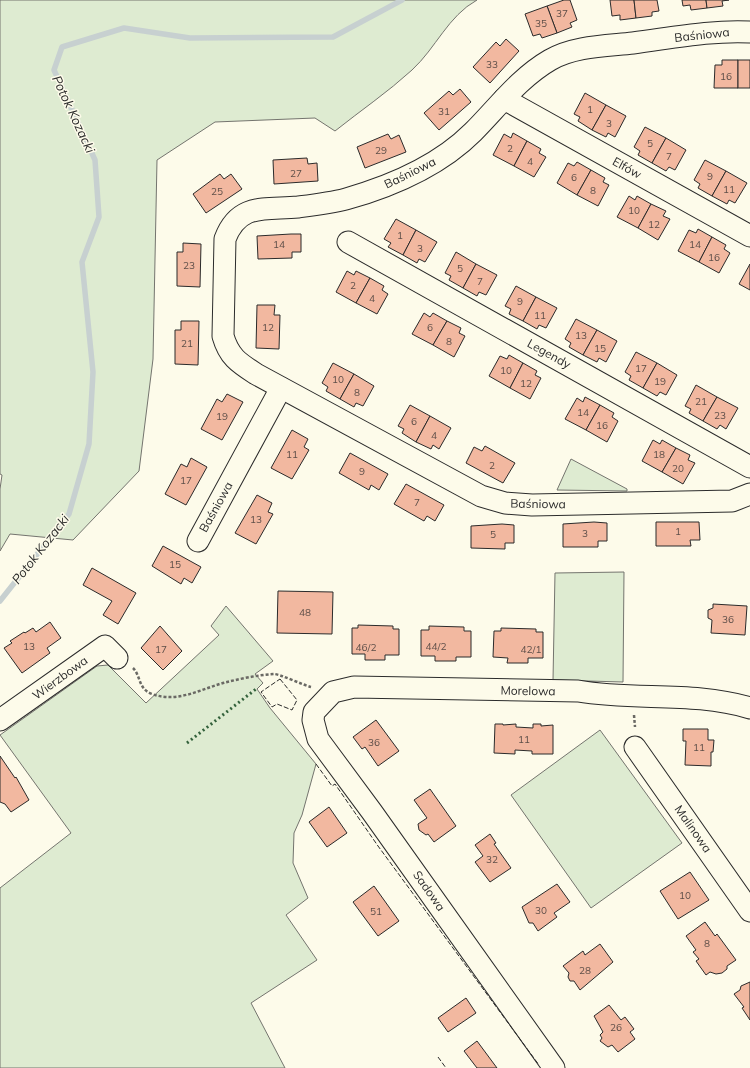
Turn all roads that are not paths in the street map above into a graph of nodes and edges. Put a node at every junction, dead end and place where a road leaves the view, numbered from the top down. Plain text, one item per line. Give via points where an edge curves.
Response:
1 (750, 32) edge
2 (504, 99) junction
3 (750, 236) edge
4 (348, 242) dead end
5 (281, 388) junction
6 (750, 467) edge
7 (750, 494) edge
8 (198, 541) dead end
9 (117, 658) dead end
10 (318, 706) joint
11 (750, 708) edge
12 (0, 720) edge
13 (635, 747) road end
14 (750, 911) edge
15 (554, 1068) edge

1 - 2 street, Baśniowa via 724,31 580,50 551,59 520,82
2 - 3 street, Elfów
2 - 5 street, Baśniowa via 472,134 441,158 394,183 345,199 298,207 253,210 241,215 229,227 224,253 223,336 227,349 237,362
4 - 6 street, Legendy
5 - 7 street, Baśniowa via 481,496 504,503 532,505 732,501
5 - 8 street, Baśniowa
9 - 12 street, Wierzbowa via 105,646
10 - 11 street, Morelowa via 333,692 354,687 578,691 629,697 663,695 736,703
10 - 15 street, Sadowa via 313,720 318,739
13 - 14 street, Malinowa

